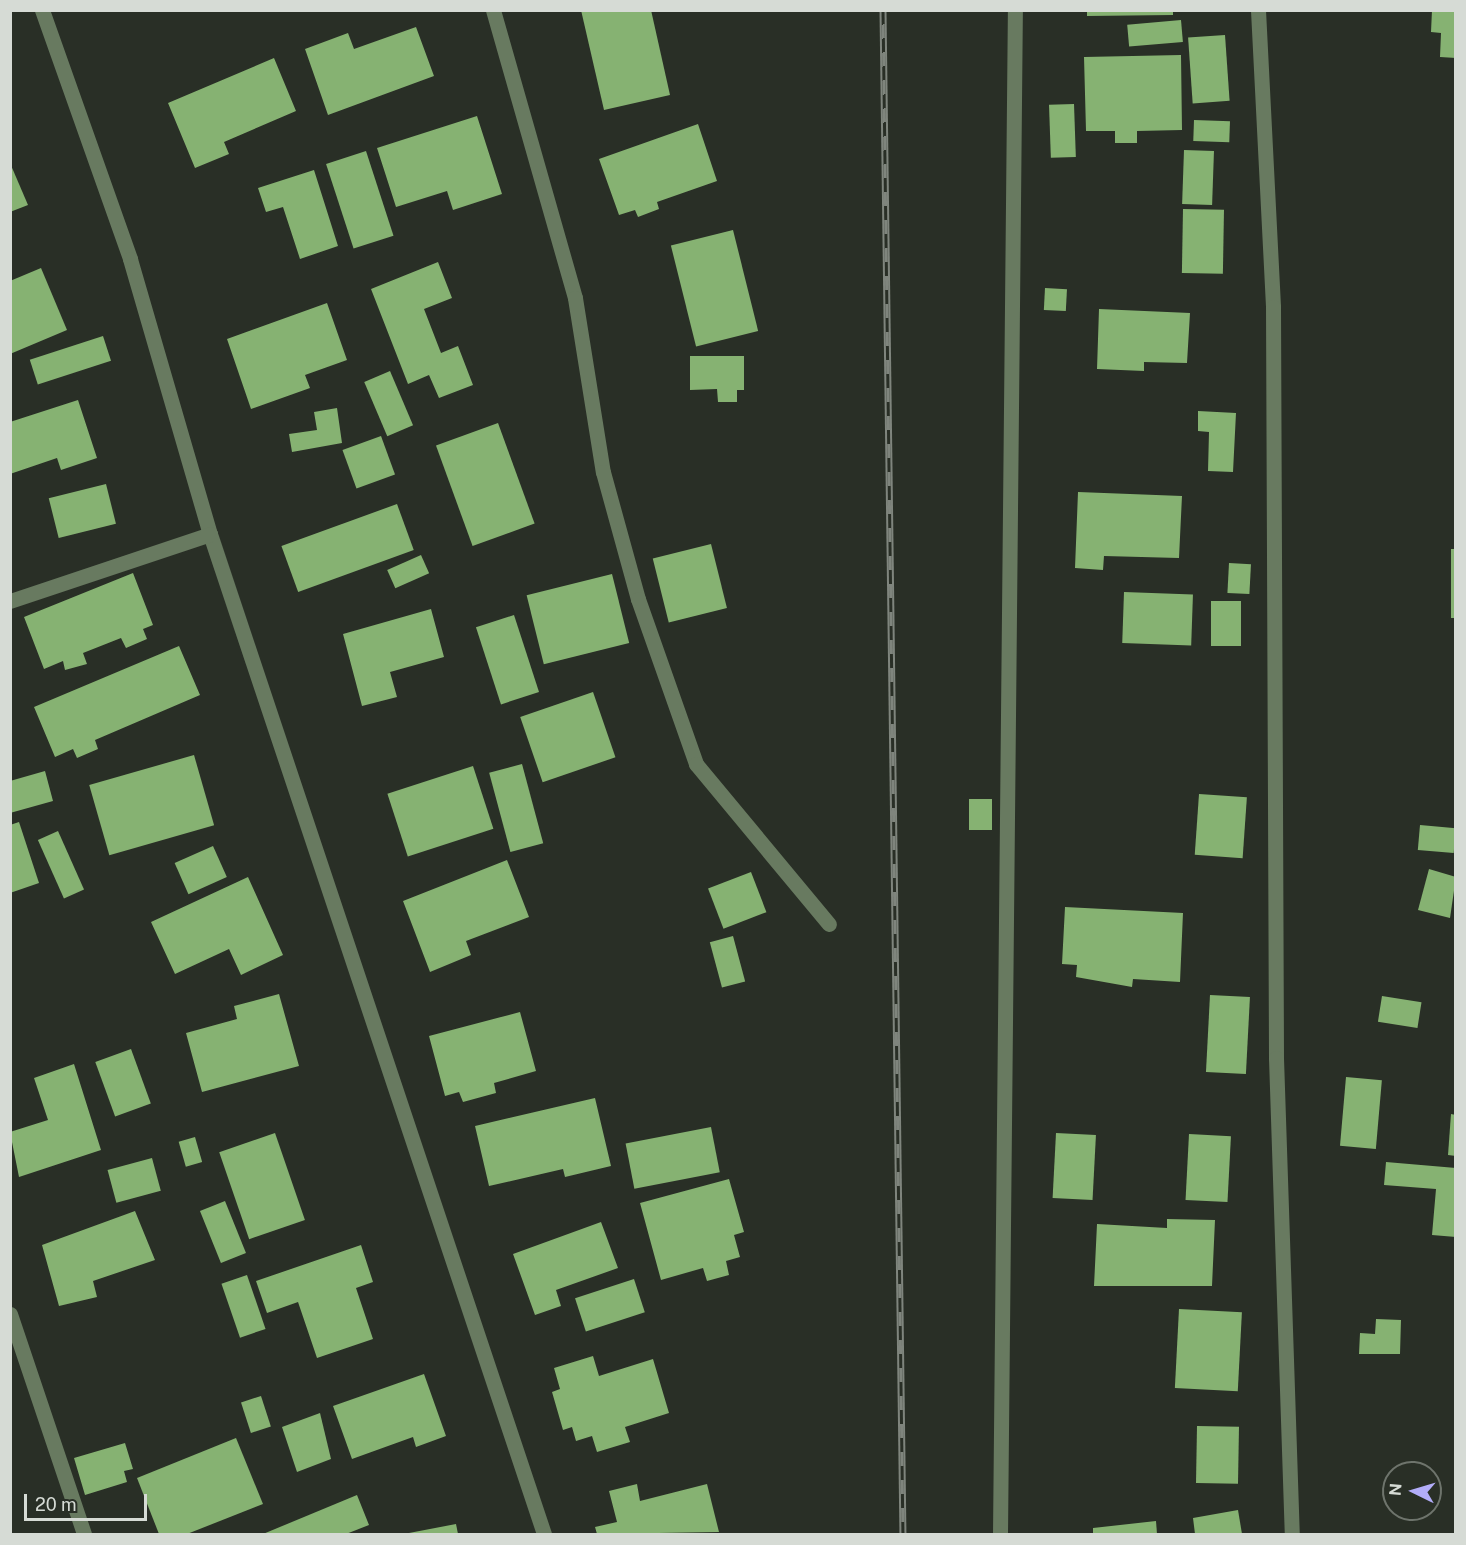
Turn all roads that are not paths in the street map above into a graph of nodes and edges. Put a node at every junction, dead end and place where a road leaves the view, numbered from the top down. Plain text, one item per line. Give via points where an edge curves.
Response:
1 (42, 10) edge
2 (493, 10) edge
3 (1015, 10) edge
4 (1258, 10) edge
5 (210, 534) junction
6 (10, 601) edge
7 (829, 924) dead end
8 (10, 1314) edge
9 (84, 1534) edge
10 (544, 1534) edge
11 (1000, 1534) edge
12 (1292, 1534) edge

1 - 5 street via 130,260
2 - 7 street via 575,298 603,472 638,599 696,764
3 - 11 street
4 - 12 street via 1273,307 1276,1058
5 - 6 street
5 - 10 street
8 - 9 street

